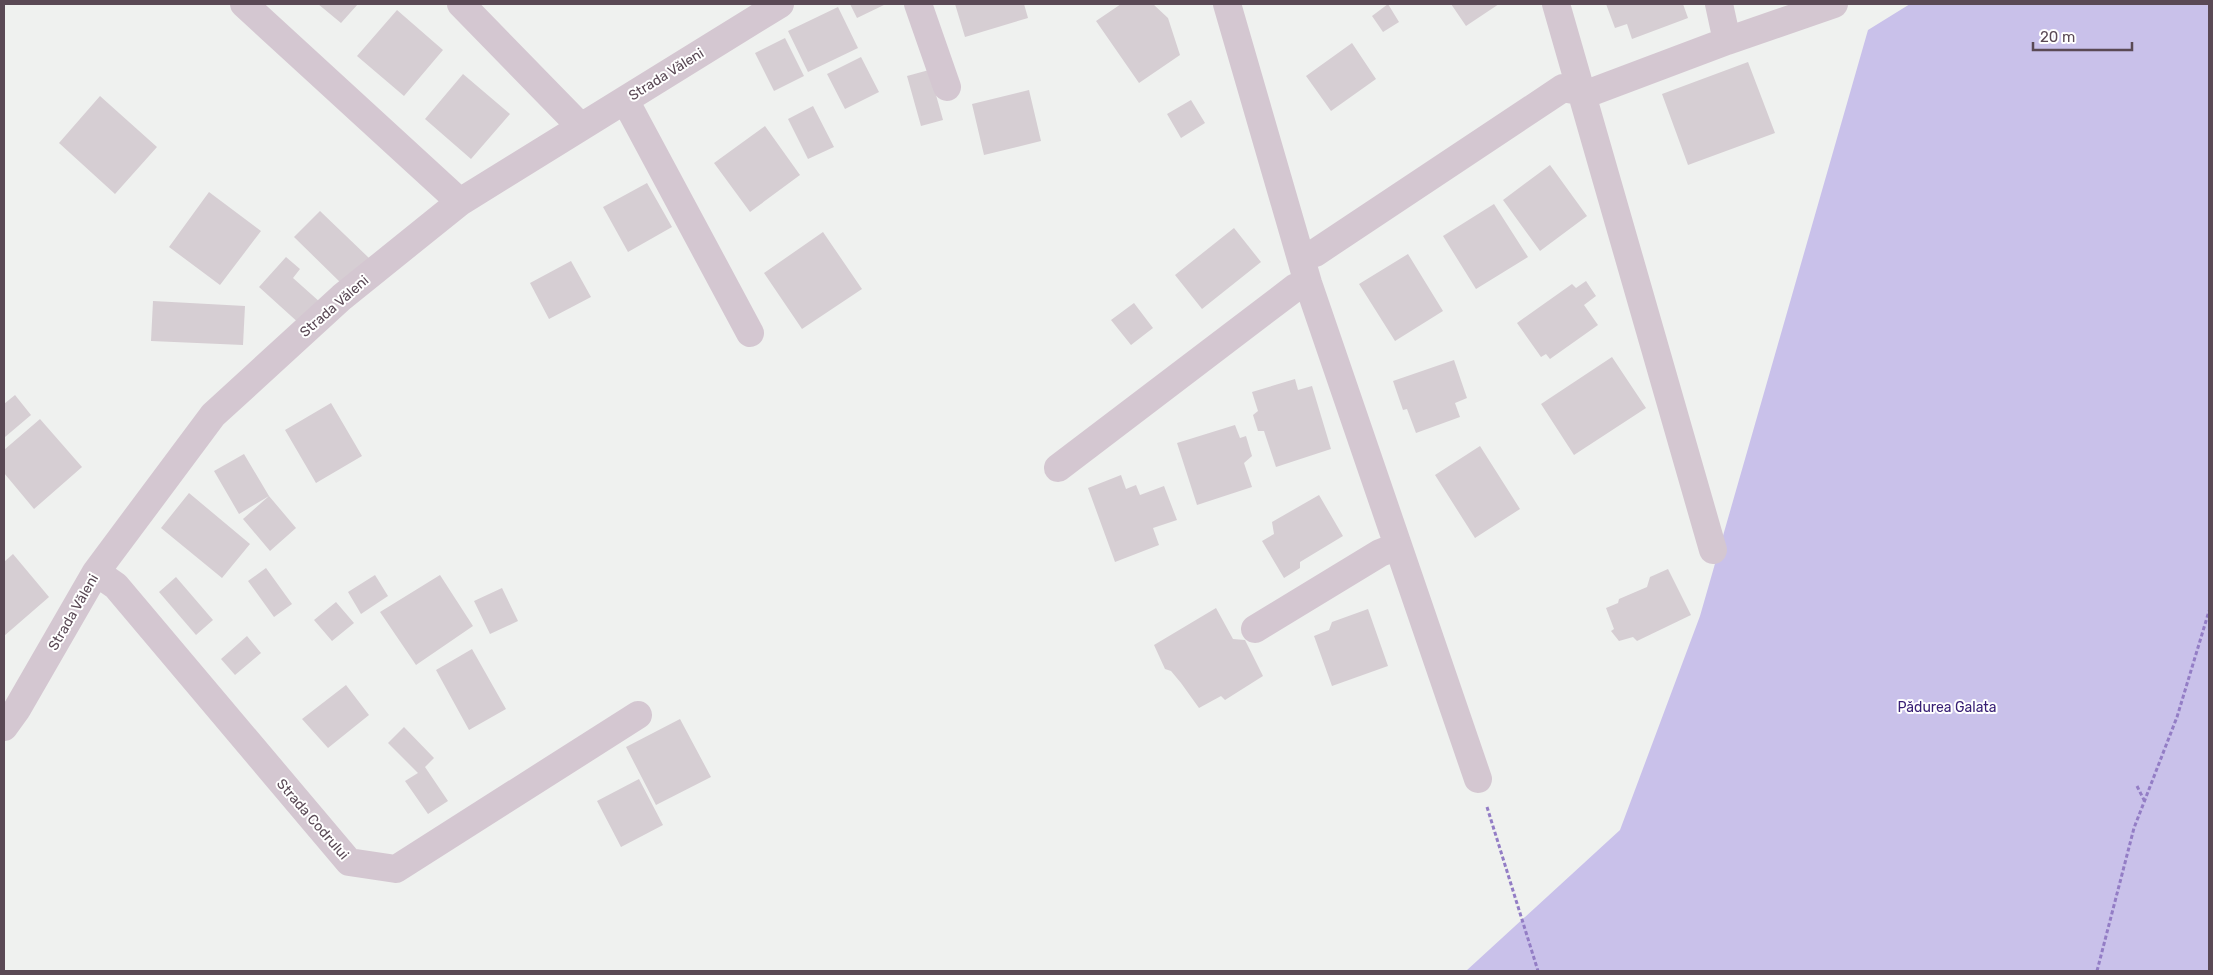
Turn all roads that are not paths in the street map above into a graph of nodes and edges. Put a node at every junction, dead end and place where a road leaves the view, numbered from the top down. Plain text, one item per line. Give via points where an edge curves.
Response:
1 (244, 4) edge
2 (461, 4) edge
3 (780, 4) edge
4 (918, 4) edge
5 (1227, 4) edge
6 (1556, 4) edge
7 (1718, 4) edge
8 (1834, 4) edge
9 (1728, 42) junction
10 (947, 87) dead end
11 (1580, 90) junction
12 (624, 100) junction
13 (580, 126) junction
14 (460, 202) junction
15 (1305, 270) junction
16 (750, 333) dead end
17 (1058, 468) dead end
18 (1398, 546) junction
19 (1713, 550) dead end
20 (96, 572) junction
21 (1255, 629) dead end
22 (638, 716) dead end
23 (4, 727) edge
24 (1478, 779) road end

1 - 14 street
2 - 13 street
3 - 12 street, Strada Văleni
4 - 10 street
5 - 15 street
6 - 11 street
7 - 9 street
8 - 9 street
9 - 11 street via 1589,93
11 - 15 street via 1563,88 1316,253
11 - 19 street
12 - 13 street, Strada Văleni
12 - 16 street
13 - 14 street, Strada Văleni
14 - 20 street, Strada Văleni via 342,297 213,415
15 - 17 street via 1296,287
15 - 18 street
18 - 21 street via 1380,553
18 - 24 street
20 - 22 street, Strada Codrului via 116,586 349,862 396,869
20 - 23 street, Strada Văleni

